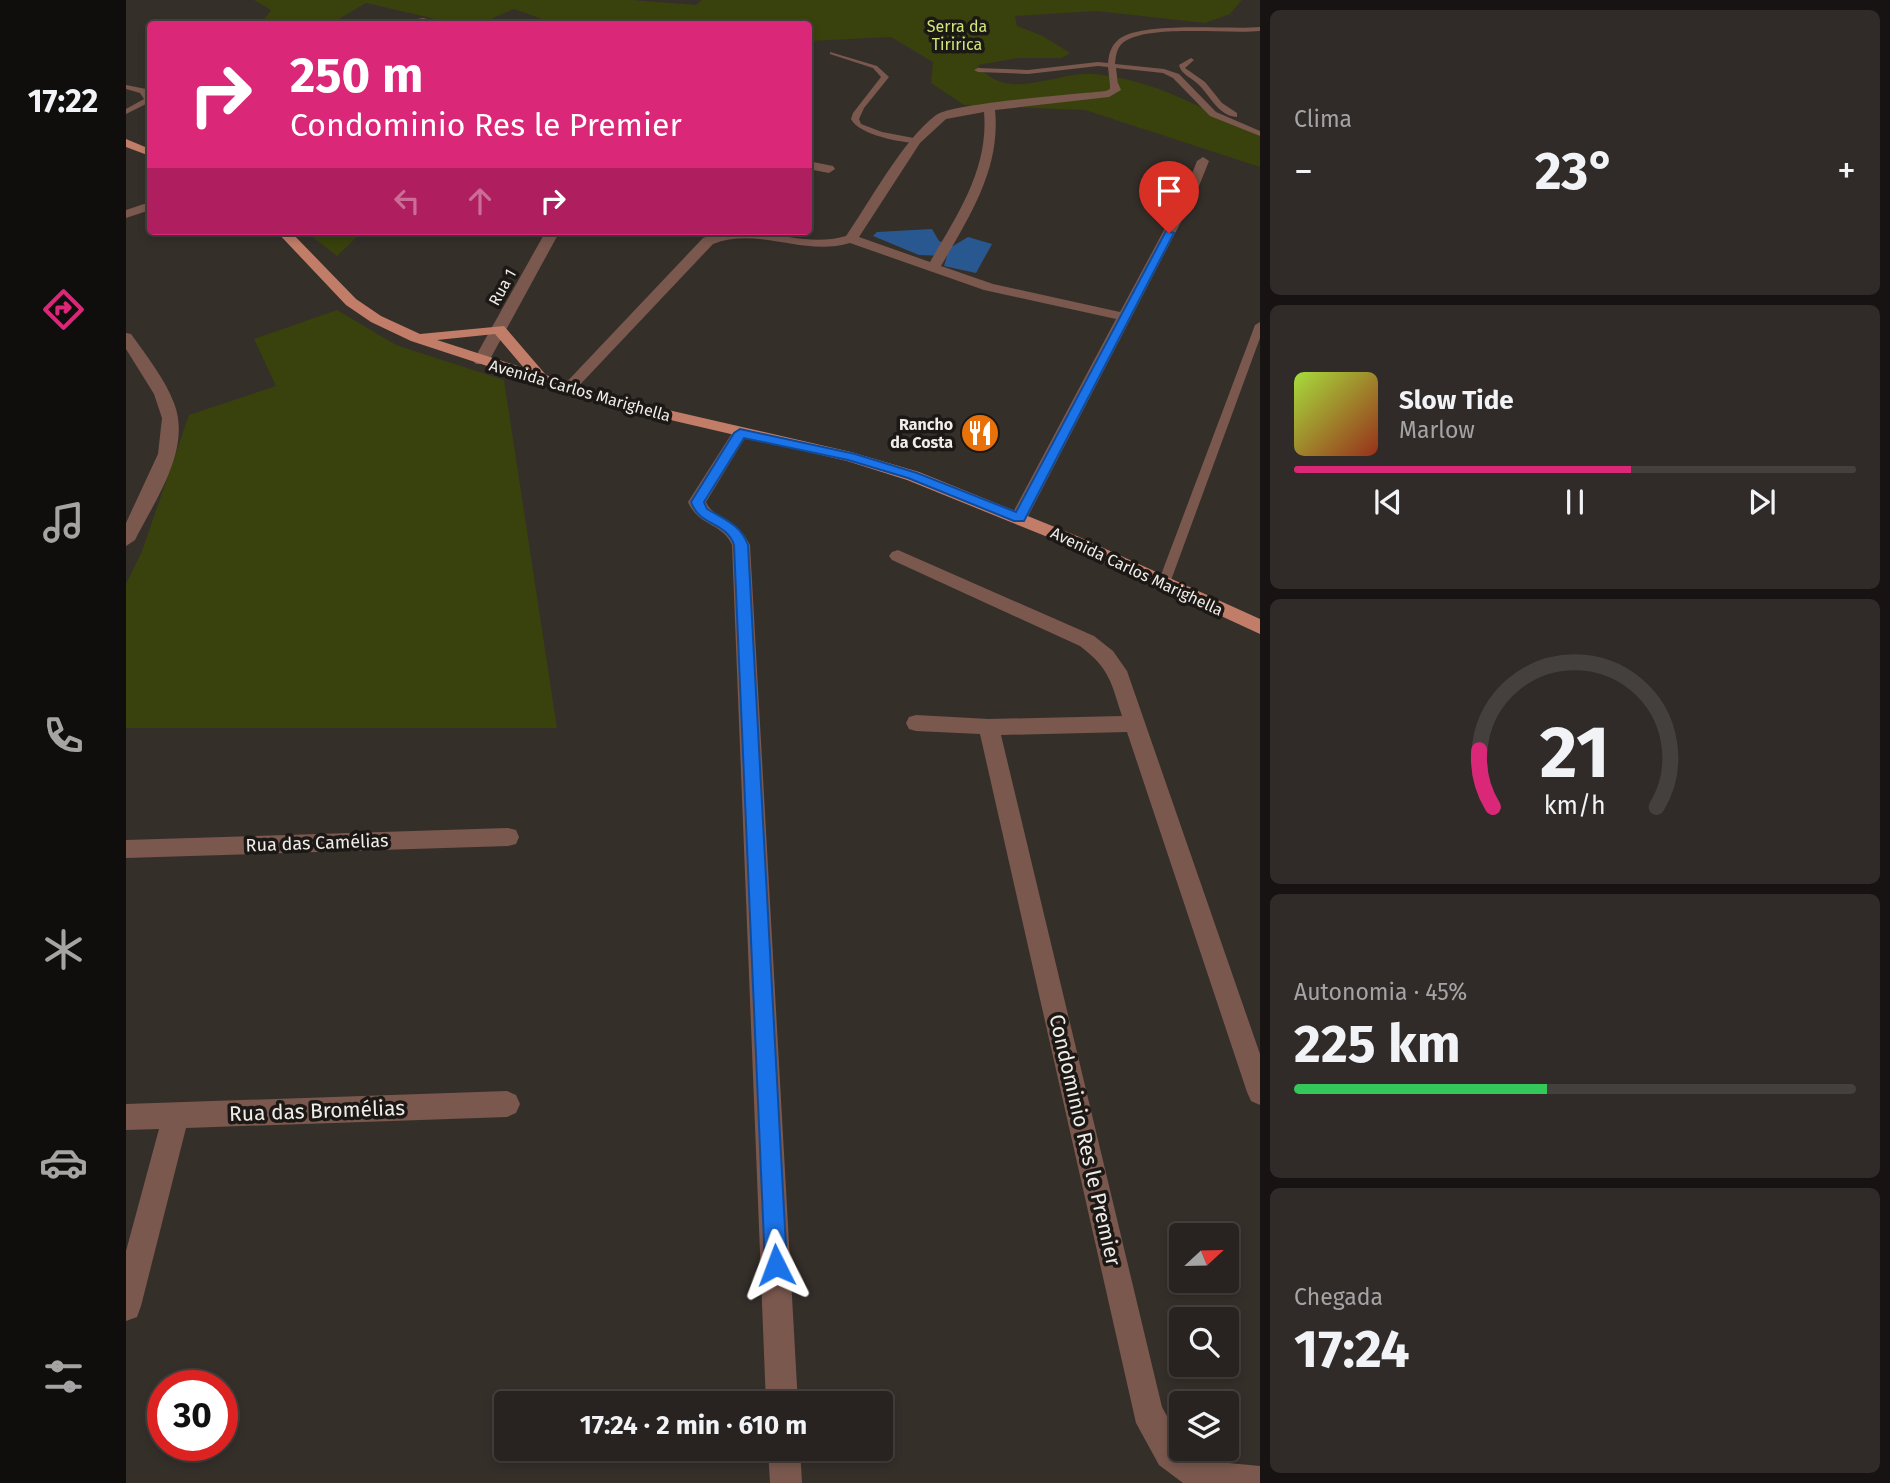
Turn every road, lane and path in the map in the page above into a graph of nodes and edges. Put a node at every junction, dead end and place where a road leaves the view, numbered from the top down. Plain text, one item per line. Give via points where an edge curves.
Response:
1 (1260, 29) edge
2 (832, 53) dead end
3 (1191, 60) dead end
4 (1111, 66) junction
5 (978, 70) dead end
6 (1114, 85) joint
7 (126, 87) edge
8 (147, 98) edge
9 (147, 101) edge
10 (989, 108) junction
11 (126, 112) edge
12 (1260, 128) edge
13 (1260, 134) edge
14 (916, 141) junction
15 (126, 144) edge
16 (147, 152) edge
17 (1203, 161) dead end
18 (812, 166) edge
19 (829, 169) dead end
20 (147, 197) edge
21 (126, 204) edge
22 (147, 207) edge
23 (126, 214) edge
24 (287, 235) edge
25 (552, 235) edge
26 (724, 235) edge
27 (755, 235) edge
28 (851, 239) junction
29 (936, 263) junction
30 (1125, 317) junction
31 (1260, 325) edge
32 (499, 329) junction
33 (126, 337) edge
34 (416, 338) junction
35 (481, 361) junction
36 (542, 380) junction
37 (569, 388) junction
38 (740, 433) junction
39 (1019, 518) junction
40 (126, 540) edge
41 (898, 556) dead end
42 (1164, 583) junction
43 (1260, 627) edge
44 (916, 723) dead end
45 (1135, 724) junction
46 (989, 727) junction
47 (508, 837) dead end
48 (126, 849) edge
49 (1260, 1091) edge
50 (508, 1104) dead end
51 (176, 1116) junction
52 (126, 1117) edge
53 (126, 1306) edge
54 (781, 1391) edge
55 (785, 1461) edge
56 (1260, 1482) edge
57 (786, 1483) edge

1 - 4 lane via 1165,30 1126,37 1116,45
2 - 14 lane via 875,66 885,77 856,112 858,125
3 - 12 lane via 1181,66 1212,99
4 - 5 lane via 1028,72
4 - 6 lane
4 - 13 lane via 1177,76 1213,114
6 - 10 street via 1116,90 1109,94
7 - 8 lane via 142,91
9 - 11 lane
10 - 14 street via 942,116
10 - 29 street via 992,124 984,172
14 - 28 street
15 - 16 main road
17 - 30 street
18 - 19 street
20 - 21 street
22 - 23 street
24 - 34 main road, Avenida Carlos Marighella via 351,302
25 - 32 street, Rua 1
26 - 37 street via 709,241
27 - 28 street via 804,245
28 - 29 street
29 - 30 street via 1000,290
30 - 39 street
31 - 42 lane
32 - 34 main road
32 - 35 street, Rua 1
32 - 36 main road
33 - 40 street via 167,404 171,428 169,451
34 - 35 main road, Avenida Carlos Marighella
35 - 36 main road, Avenida Carlos Marighella
36 - 37 main road, Avenida Carlos Marighella
37 - 38 main road, Avenida Carlos Marighella
38 - 39 main road, Avenida Carlos Marighella via 876,464
38 - 54 street via 697,502 701,512 729,527 741,545
39 - 42 main road, Avenida Carlos Marighella
41 - 45 street via 1087,641 1117,671
42 - 43 main road, Avenida Carlos Marighella
44 - 46 street
45 - 46 street
45 - 49 street
46 - 56 street, Condominio Res le Premier via 1147,1412 1170,1454 1202,1477
47 - 48 street, Rua das Camélias
50 - 51 street, Rua das Bromélias
51 - 52 street, Rua das Bromélias
51 - 53 street
55 - 57 street

